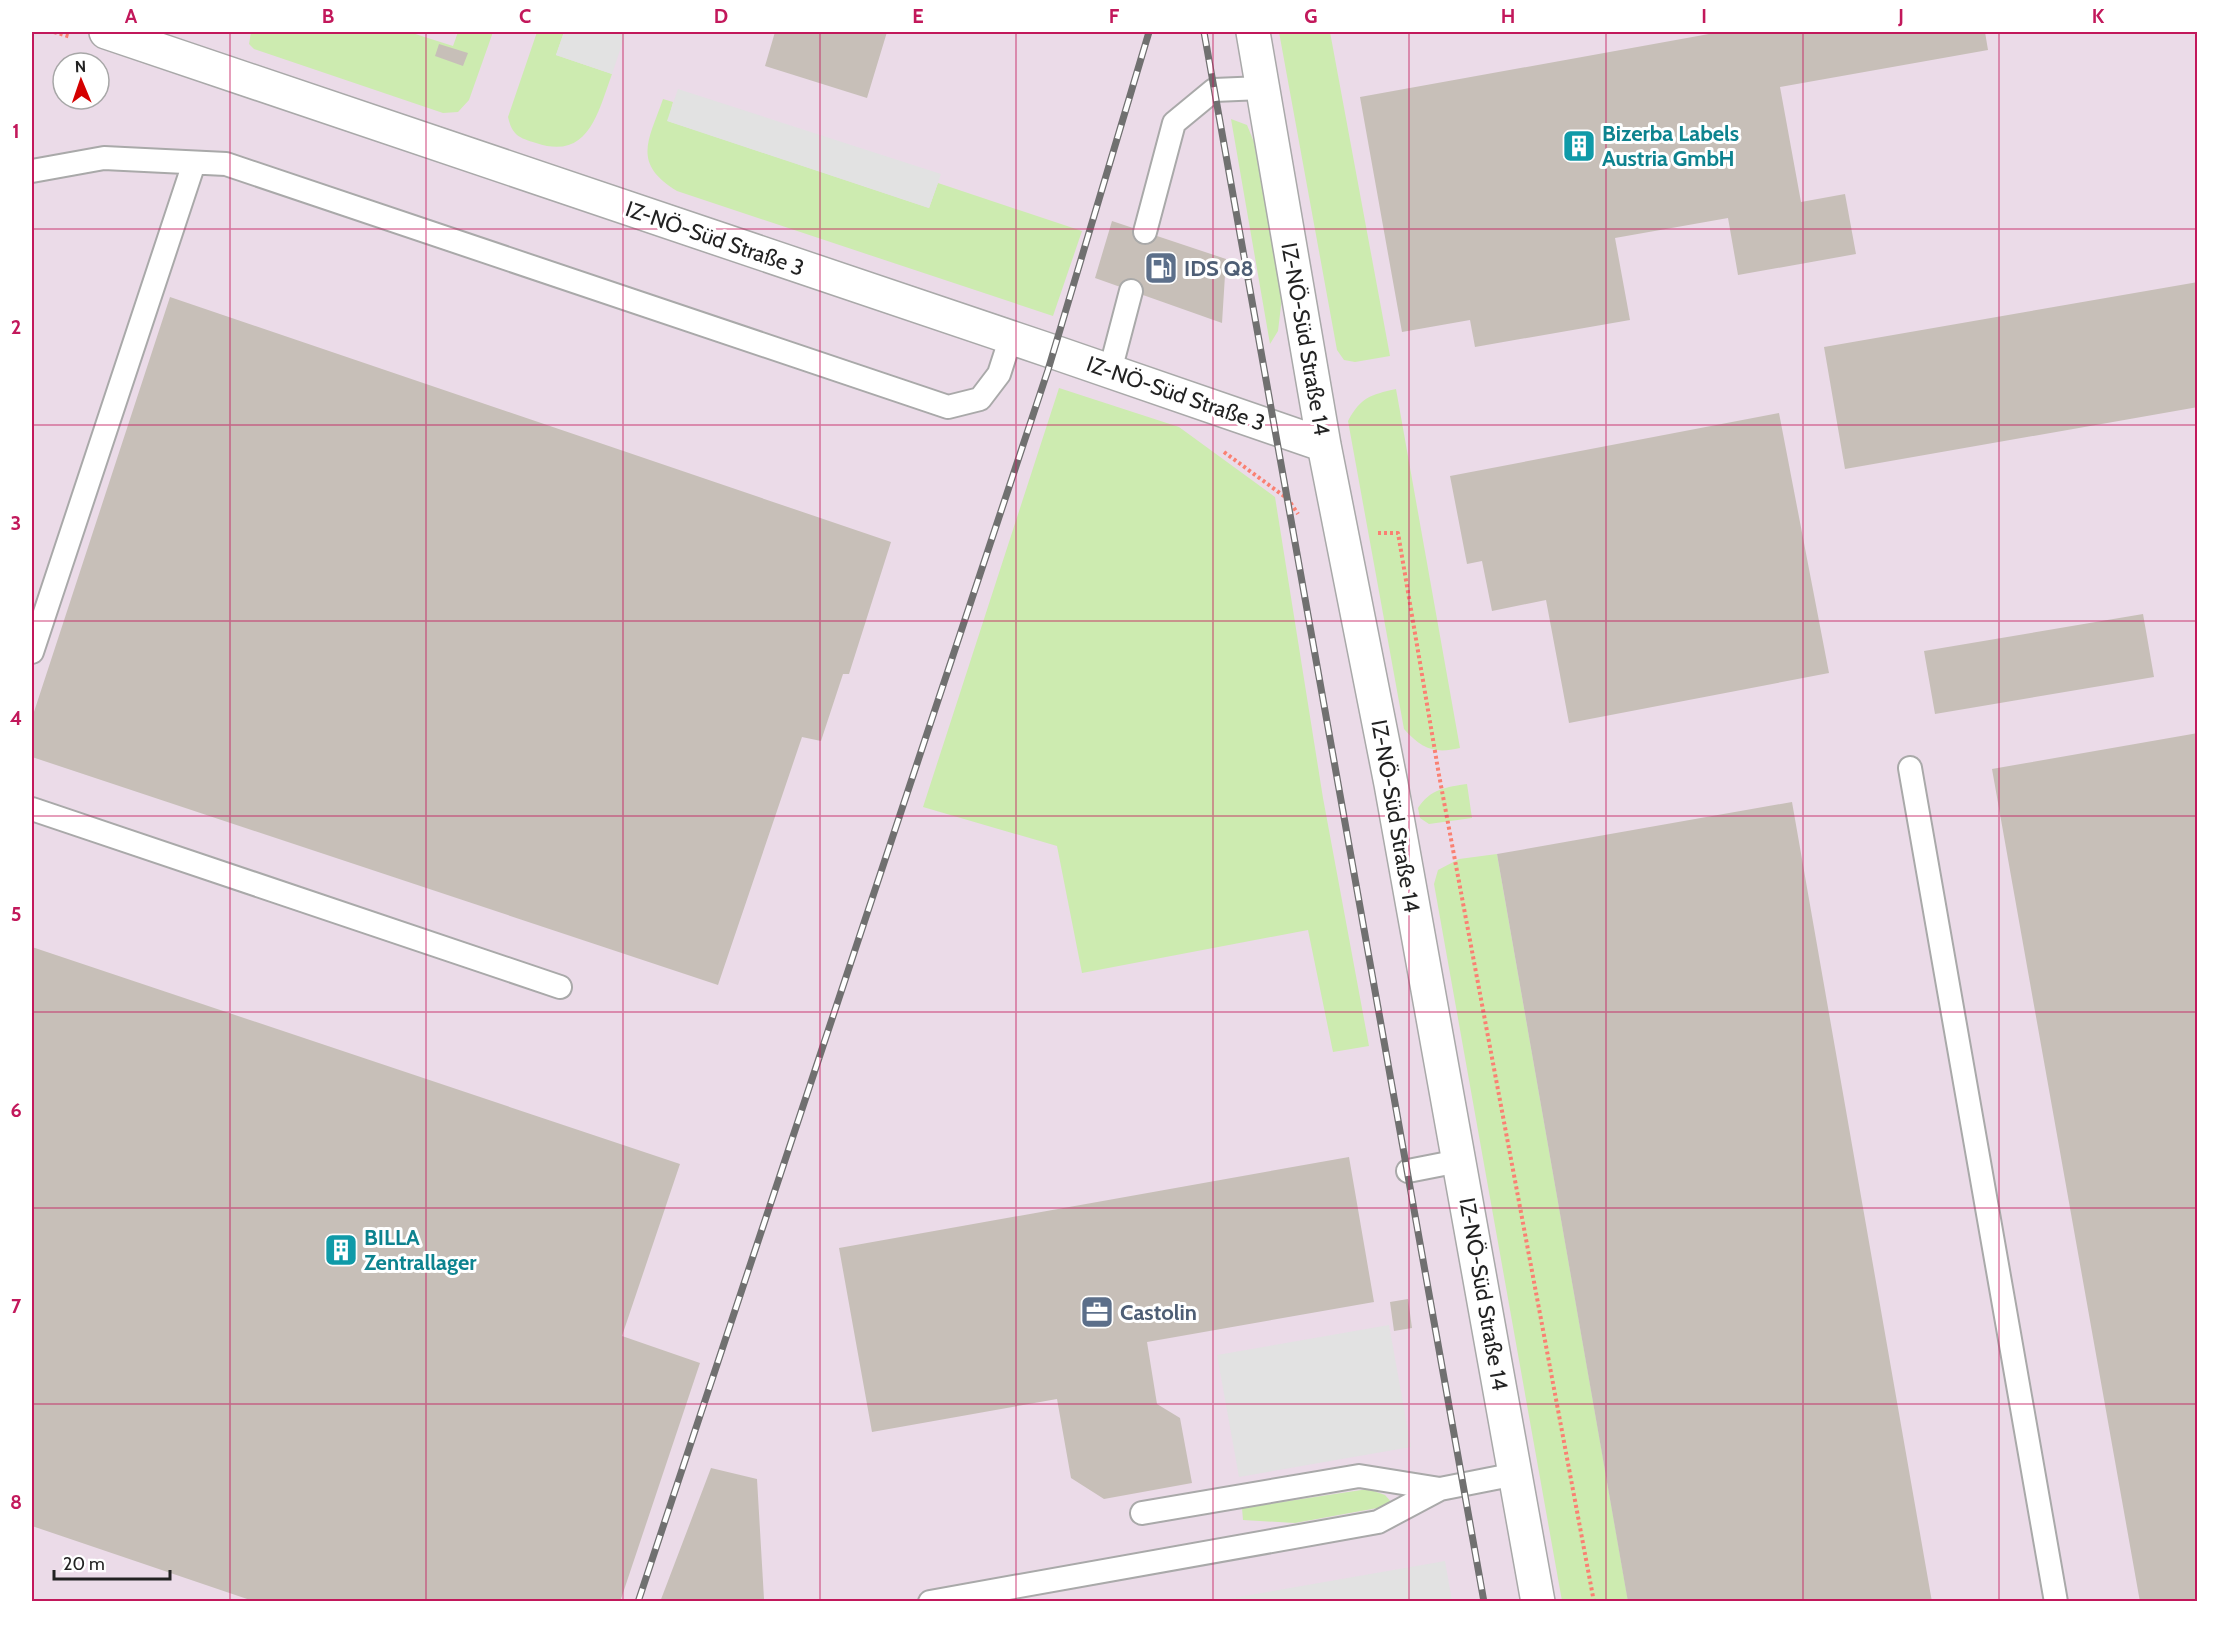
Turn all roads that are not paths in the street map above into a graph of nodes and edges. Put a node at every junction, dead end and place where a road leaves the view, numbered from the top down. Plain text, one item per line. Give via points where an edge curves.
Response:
1 (106, 32) edge
2 (1253, 32) edge
3 (1262, 88) junction
4 (194, 162) junction
5 (32, 171) edge
6 (1145, 232) dead end
7 (1131, 291) dead end
8 (1011, 337) junction
9 (1110, 371) junction
10 (1324, 445) junction
11 (32, 652) edge
12 (1910, 768) dead end
13 (32, 809) edge
14 (560, 987) dead end
15 (1459, 1161) junction
16 (1408, 1171) dead end
17 (1516, 1474) junction
18 (1440, 1489) junction
19 (1142, 1513) dead end
20 (930, 1602) edge
21 (1538, 1602) edge
22 (2056, 1602) edge

1 - 8 street, IZ-NÖ-Süd Straße 3
2 - 3 street, IZ-NÖ-Süd Straße 14
3 - 6 lane via 1214,90 1174,123
3 - 10 street, IZ-NÖ-Süd Straße 14
4 - 5 lane via 104,158
4 - 8 lane via 226,164 948,407 980,399 999,374
4 - 11 lane
7 - 9 lane
8 - 9 street, IZ-NÖ-Süd Straße 3
9 - 10 street, IZ-NÖ-Süd Straße 3
10 - 15 street, IZ-NÖ-Süd Straße 14
12 - 22 lane
13 - 14 lane
15 - 16 lane
15 - 17 street, IZ-NÖ-Süd Straße 14
17 - 18 lane
17 - 21 street, IZ-NÖ-Süd Straße 14
18 - 19 lane via 1359,1476
18 - 20 lane via 1378,1521

